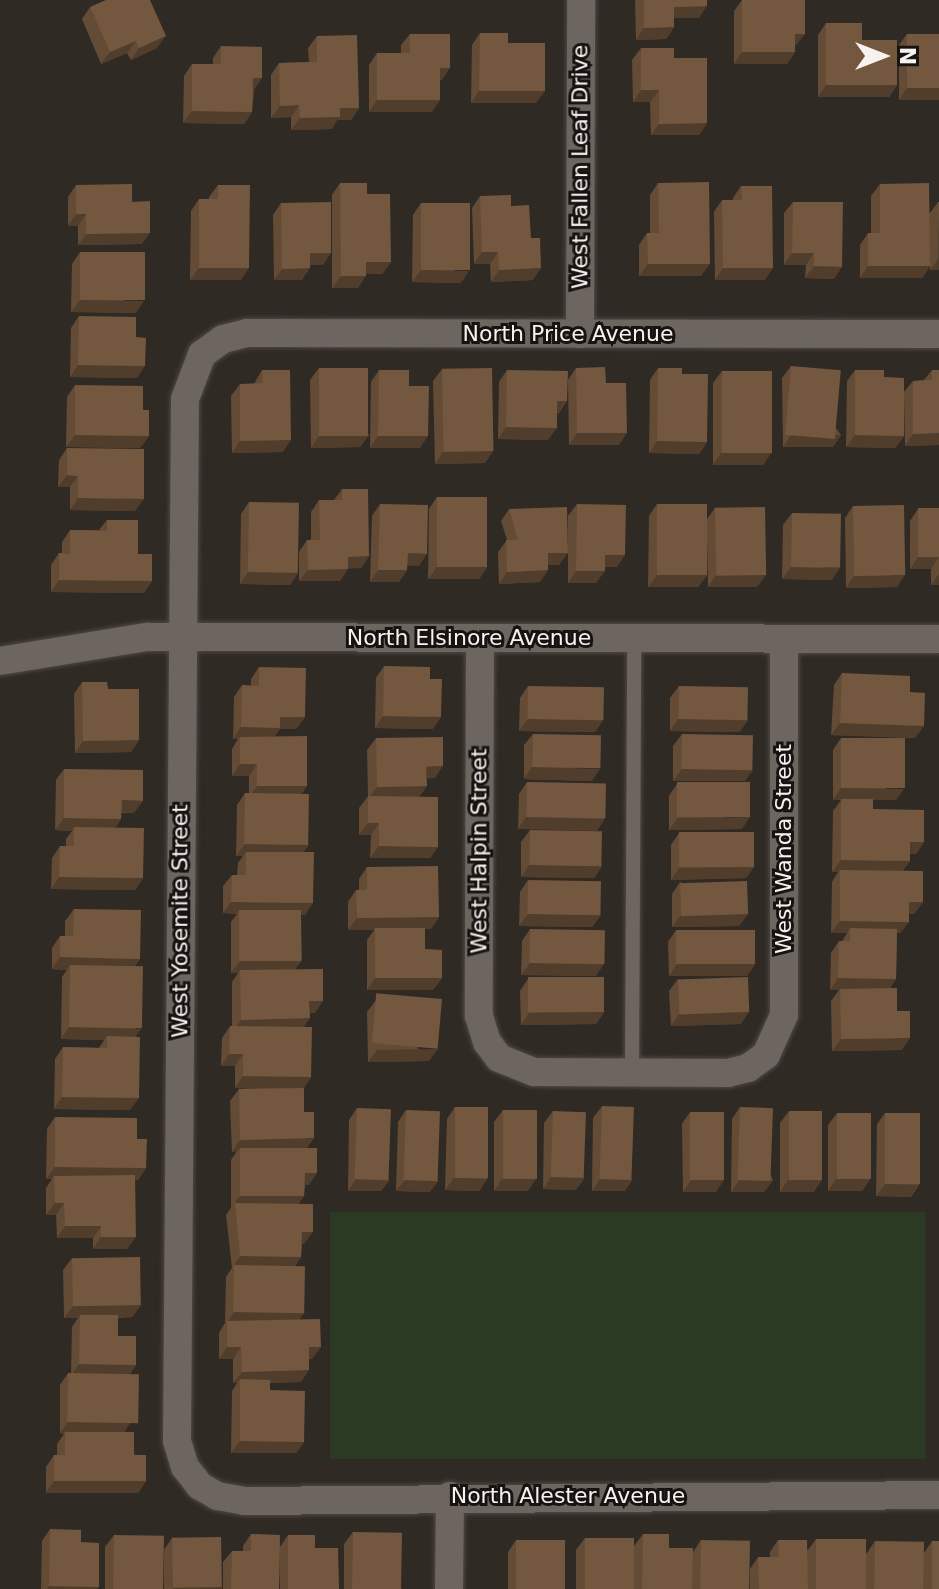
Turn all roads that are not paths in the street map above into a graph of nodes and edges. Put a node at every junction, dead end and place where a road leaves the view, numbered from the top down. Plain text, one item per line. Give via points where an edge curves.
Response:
1 (581, 0) edge
2 (580, 334) junction
3 (939, 334) edge
4 (202, 354) joint
5 (182, 638) junction
6 (480, 638) junction
7 (634, 639) junction
8 (784, 639) junction
9 (939, 639) edge
10 (0, 661) edge
11 (632, 1072) junction
12 (200, 1486) joint
13 (939, 1495) edge
14 (450, 1496) junction
15 (449, 1589) edge

1 - 2 street, West Fallen Leaf Drive
2 - 3 street, North Price Avenue
2 - 4 street, North Price Avenue via 247,333 223,339
4 - 5 street, West Yosemite Street via 185,399
5 - 6 street, North Elsinore Avenue
5 - 10 street, North Elsinore Avenue via 147,637
5 - 12 street, West Yosemite Street via 177,1441 185,1467
6 - 7 street, North Elsinore Avenue
6 - 11 street, West Halpin Street via 479,1016 499,1058 534,1072
7 - 8 street, North Elsinore Avenue
7 - 11 lane
8 - 9 street, North Elsinore Avenue
8 - 11 street, West Wanda Street via 784,1015 766,1055 748,1068 728,1073
12 - 14 street, North Alester Avenue via 244,1501
13 - 14 street, North Alester Avenue
14 - 15 street

